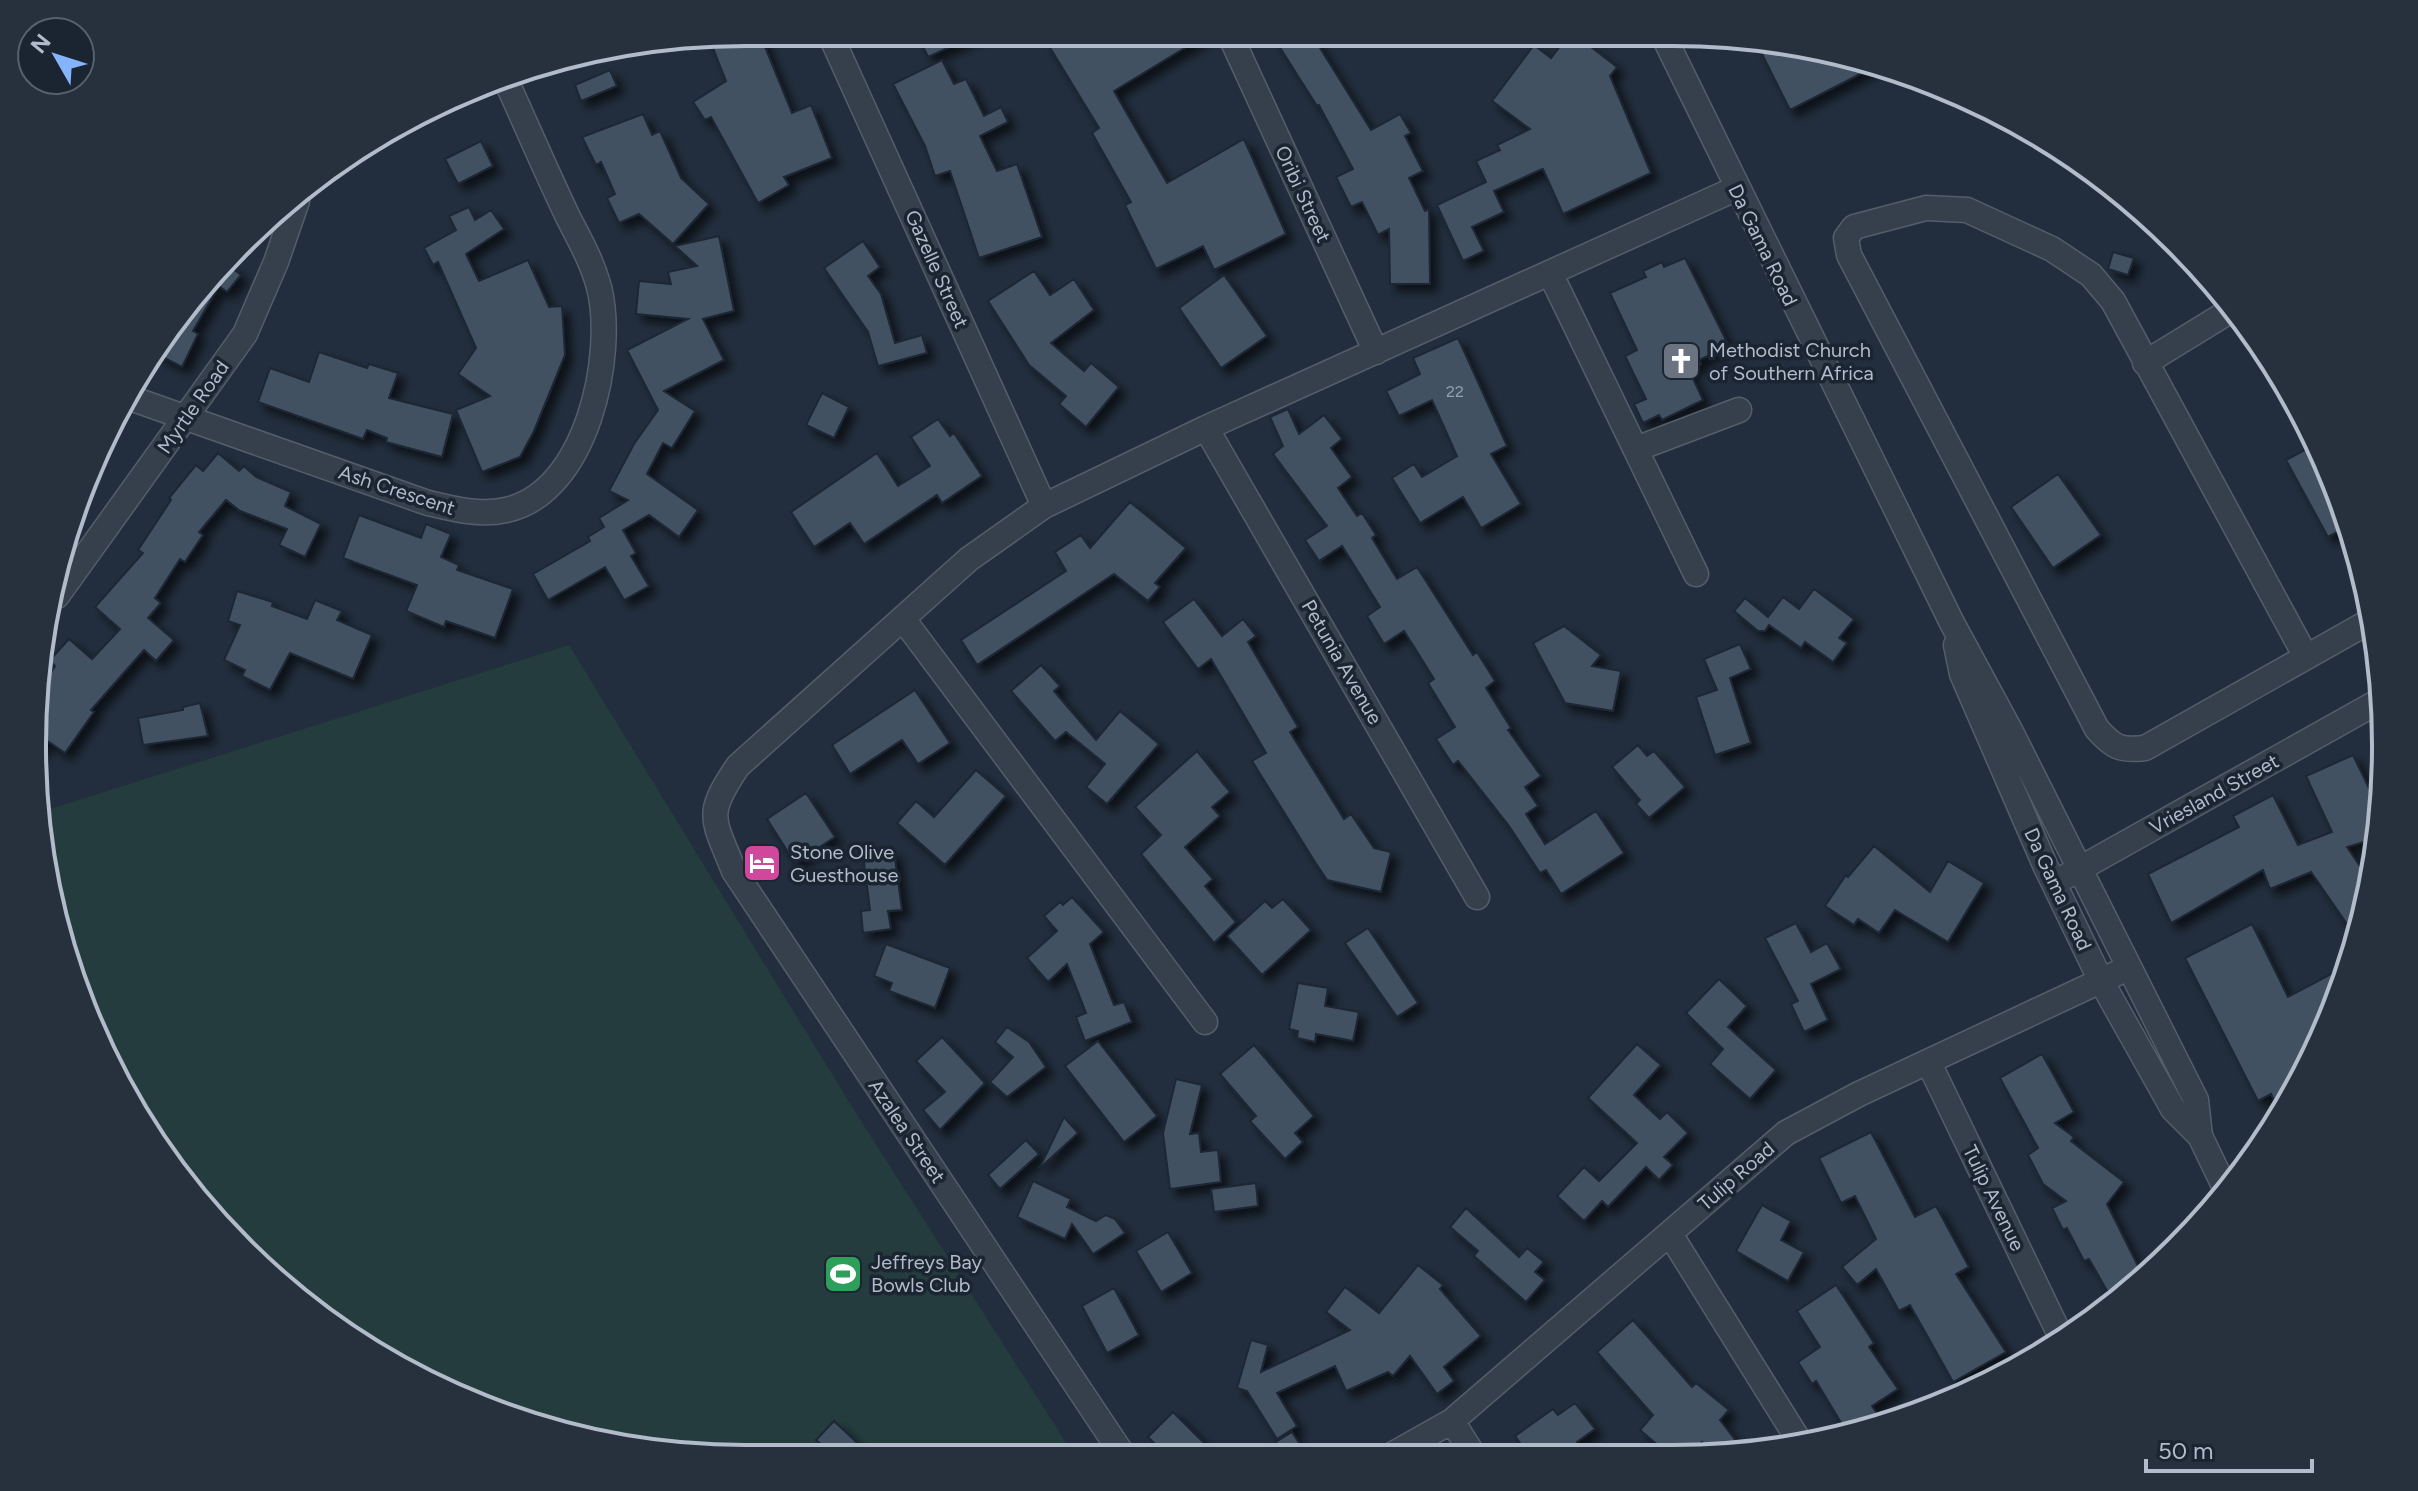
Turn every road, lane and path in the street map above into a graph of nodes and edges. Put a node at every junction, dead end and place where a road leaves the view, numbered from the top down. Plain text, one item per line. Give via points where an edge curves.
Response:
1 (835, 46) edge
2 (1235, 46) edge
3 (1668, 46) edge
4 (509, 87) edge
5 (1735, 189) junction
6 (293, 213) edge
7 (1551, 275) junction
8 (2223, 315) edge
9 (1376, 352) junction
10 (2145, 363) junction
11 (137, 401) edge
12 (1739, 410) dead end
13 (187, 418) junction
14 (1206, 428) junction
15 (1636, 449) junction
16 (1044, 506) junction
17 (1696, 574) dead end
18 (65, 585) edge
19 (903, 619) junction
20 (1952, 623) junction
21 (2362, 626) edge
22 (2306, 657) junction
23 (2371, 713) edge
24 (2079, 870) junction
25 (2054, 883) junction
26 (1477, 897) dead end
27 (2128, 968) junction
28 (2100, 979) junction
29 (1205, 1022) dead end
30 (1929, 1063) junction
31 (2200, 1136) junction
32 (2221, 1179) edge
33 (1670, 1234) junction
34 (2057, 1329) edge
35 (1452, 1421) junction
36 (1795, 1434) edge
37 (1116, 1445) edge
38 (1409, 1445) edge
39 (1467, 1445) edge

1 - 16 street, Gazelle Street
2 - 9 street, Oribi Street
3 - 5 street, Da Gama Road
4 - 13 street, Ash Crescent via 586,248 600,290 603,343 598,393 583,437 560,475 535,497 507,510 466,512
5 - 7 street
5 - 20 street, Da Gama Road
6 - 13 street, Myrtle Road via 245,334
7 - 9 street
7 - 15 street
8 - 10 street
9 - 14 street
10 - 22 street
10 - 22 street via 2113,301 2091,275 2052,249 1967,210 1926,208 1854,227 1846,238 1849,255 2056,653 2097,729 2112,746 2122,751 2145,748
11 - 13 street, Ash Crescent
12 - 15 street
13 - 18 street, Myrtle Road
14 - 16 street
14 - 26 street, Petunia Avenue
15 - 17 street
16 - 19 street via 969,559
19 - 29 street
19 - 37 street, Azalea Street via 738,766 717,797 715,824 734,871
20 - 24 street, Da Gama Road
20 - 25 street, Da Gama Road via 1962,674
21 - 22 street
23 - 24 street, Vriesland Street
24 - 25 street, Vriesland Street
24 - 27 street, Da Gama Road
25 - 28 street, Da Gama Road
27 - 28 street, Tulip Road
27 - 31 street, Da Gama Road via 2196,1100
28 - 30 street, Tulip Road
28 - 31 street, Da Gama Road via 2173,1109
30 - 33 street, Tulip Road via 1786,1133
30 - 34 street, Tulip Avenue
31 - 32 street, Da Gama Road
33 - 35 street, Tulip Road
33 - 36 street
35 - 38 street, Tulip Road
35 - 39 street

